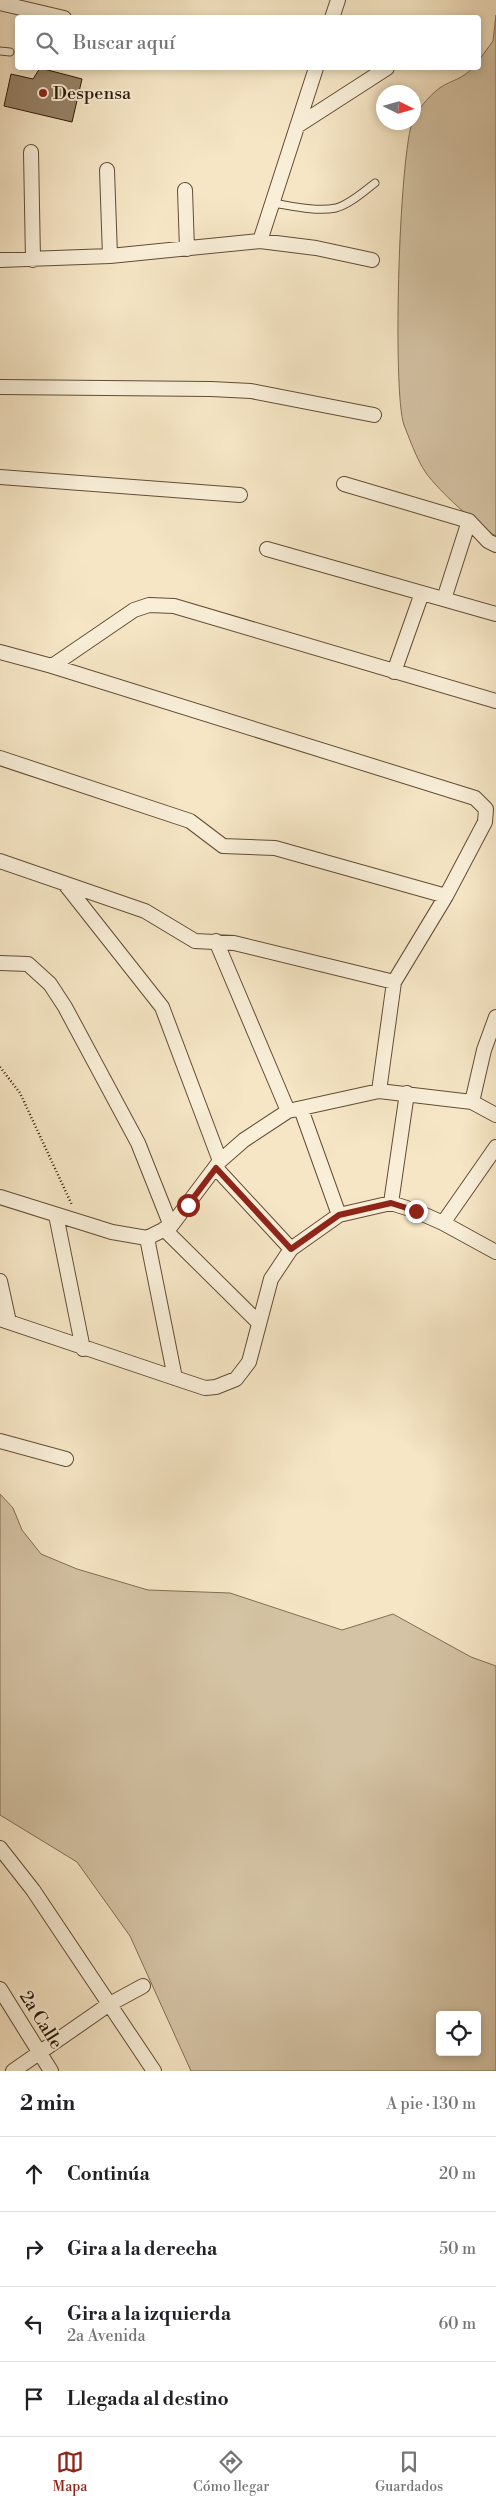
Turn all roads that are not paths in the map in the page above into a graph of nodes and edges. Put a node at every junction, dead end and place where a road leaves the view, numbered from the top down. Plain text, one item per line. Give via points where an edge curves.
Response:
1 (338, 0) edge
2 (0, 3) edge
3 (51, 15) edge
4 (333, 15) edge
5 (0, 51) edge
6 (10, 52) dead end
7 (315, 70) edge
8 (384, 70) edge
9 (297, 126) junction
10 (31, 152) dead end
11 (107, 170) dead end
12 (375, 183) dead end
13 (185, 190) dead end
14 (273, 203) junction
15 (260, 241) junction
16 (187, 249) junction
17 (110, 256) junction
18 (0, 260) edge
19 (33, 260) junction
20 (372, 260) dead end
21 (0, 387) edge
22 (374, 415) dead end
23 (0, 477) edge
24 (344, 484) dead end
25 (240, 495) dead end
26 (469, 521) junction
27 (496, 545) edge
28 (267, 549) dead end
29 (422, 593) junction
30 (444, 599) junction
31 (496, 614) edge
32 (0, 652) edge
33 (52, 666) junction
34 (394, 672) junction
35 (496, 701) edge
36 (0, 758) edge
37 (0, 860) edge
38 (65, 884) junction
39 (446, 896) junction
40 (216, 941) junction
41 (0, 964) edge
42 (394, 982) junction
43 (496, 1016) edge
44 (379, 1091) junction
45 (407, 1093) junction
46 (472, 1102) junction
47 (294, 1110) junction
48 (496, 1114) edge
49 (496, 1147) edge
50 (218, 1165) junction
51 (0, 1197) edge
52 (391, 1203) junction
53 (56, 1215) junction
54 (339, 1215) junction
55 (443, 1223) junction
56 (167, 1227) junction
57 (147, 1238) junction
58 (291, 1249) junction
59 (496, 1252) edge
60 (0, 1281) edge
61 (4, 1320) edge
62 (258, 1322) junction
63 (83, 1348) junction
64 (174, 1378) junction
65 (0, 1441) edge
66 (66, 1458) dead end
67 (0, 1848) edge
68 (5, 1864) edge
69 (143, 1986) dead end
70 (0, 1989) edge
71 (108, 2005) junction
72 (39, 2052) junction
73 (13, 2071) edge
74 (51, 2071) edge
75 (154, 2071) edge

1 - 4 street
2 - 3 street
5 - 6 lane
7 - 9 street
8 - 9 street
9 - 14 street
10 - 19 street
11 - 17 street
12 - 14 lane via 336,208
13 - 16 street
14 - 15 street
15 - 16 street
15 - 20 street
16 - 17 street
17 - 19 street
18 - 19 street
21 - 22 street via 243,391
23 - 25 street
24 - 26 street
26 - 27 street
26 - 30 street
28 - 29 street
29 - 30 street
29 - 34 street
30 - 31 street
32 - 33 street
33 - 34 street via 110,625 149,605 174,606
33 - 39 street via 475,798 486,809 485,822
34 - 35 street
36 - 39 street via 190,821 223,846 275,848
37 - 38 street
38 - 40 street via 145,911 196,941
38 - 50 street via 162,1007
39 - 42 street
40 - 42 street
40 - 47 street
41 - 56 street via 28,964 50,984 65,1007 138,1144
42 - 44 street
43 - 46 street
44 - 45 street
44 - 47 street
45 - 46 street
45 - 52 street
46 - 48 street
47 - 50 street via 244,1140
47 - 54 street
49 - 55 street
50 - 56 street
50 - 58 street
51 - 53 street
52 - 54 street
52 - 55 street
53 - 57 street
53 - 63 street
54 - 58 street
55 - 59 street
56 - 57 street
56 - 62 street
57 - 64 street
58 - 62 street via 271,1279
60 - 61 street
61 - 63 street
62 - 64 street via 249,1362 236,1379 205,1388
63 - 64 street
65 - 66 street
67 - 68 street
68 - 71 street
69 - 71 street
70 - 72 street, 2a Calle
71 - 72 street
71 - 75 street
72 - 73 street
72 - 74 street, 2a Calle

